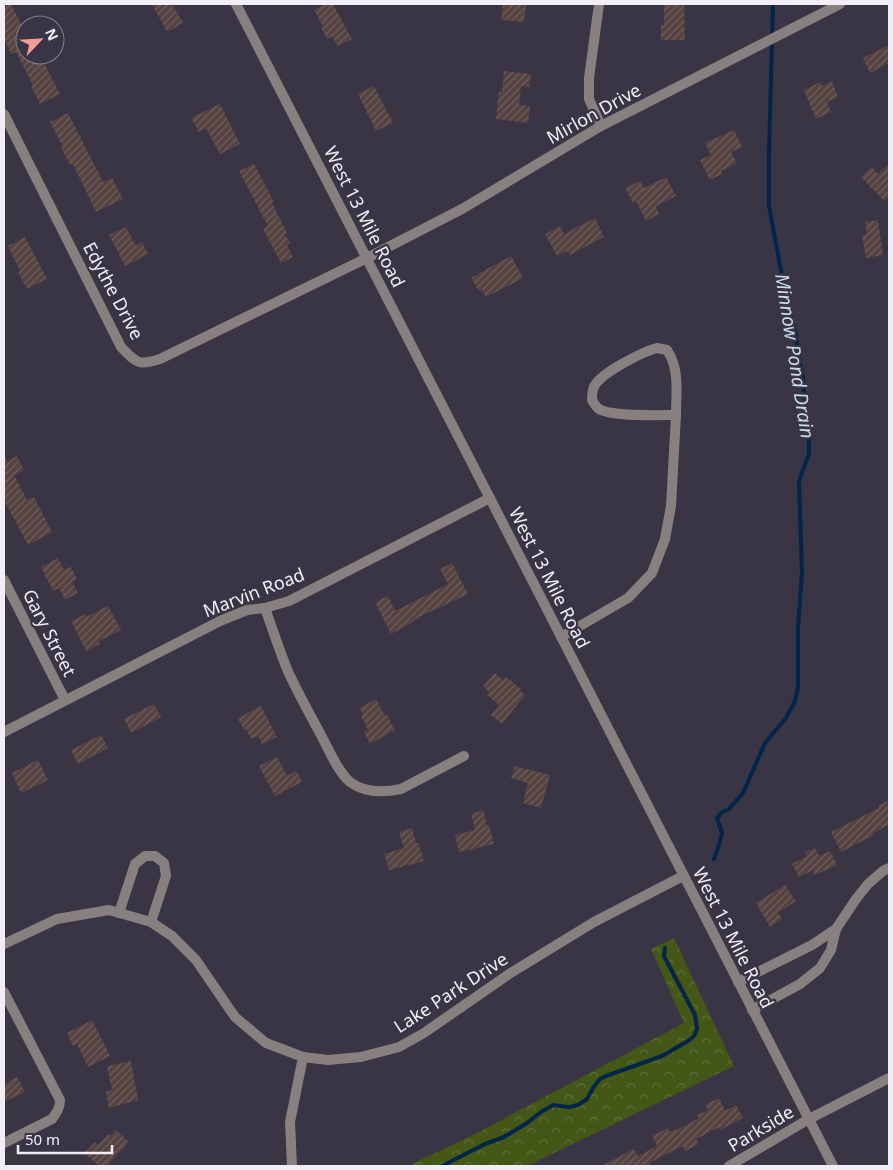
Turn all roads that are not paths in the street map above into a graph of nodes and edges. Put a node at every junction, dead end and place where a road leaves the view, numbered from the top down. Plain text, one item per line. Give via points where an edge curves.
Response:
1 (236, 4) edge
2 (599, 4) edge
3 (840, 4) edge
4 (4, 114) edge
5 (601, 126) junction
6 (366, 258) junction
7 (676, 415) junction
8 (490, 498) junction
9 (4, 580) edge
10 (265, 608) junction
11 (561, 637) junction
12 (65, 700) junction
13 (4, 732) edge
14 (464, 756) dead end
15 (889, 868) edge
16 (683, 876) junction
17 (119, 913) junction
18 (151, 922) junction
19 (836, 929) junction
20 (4, 944) edge
21 (738, 982) junction
22 (4, 992) edge
23 (752, 1010) junction
24 (304, 1057) junction
25 (889, 1078) edge
26 (809, 1119) junction
27 (4, 1143) edge
28 (292, 1166) edge
29 (729, 1166) edge
30 (833, 1166) edge

1 - 6 street, West 13 Mile Road
2 - 5 street via 589,99
3 - 5 street, Mirlon Drive
4 - 6 street, Edythe Drive via 121,347 135,361 146,363 160,359
5 - 6 street, Mirlon Drive via 462,209
6 - 8 street, West 13 Mile Road
7 - 7 street via 675,367 666,350 649,350 599,379 593,387 592,400 598,409 609,413
7 - 11 street via 671,506 665,539 652,573 628,598
8 - 10 street, Marvin Road via 289,601
8 - 11 street, West 13 Mile Road
9 - 12 street, Gary Street
10 - 12 street, Marvin Road via 247,610 220,621
10 - 14 street via 288,670 328,750 349,781 367,790 390,792 406,787
11 - 16 street, West 13 Mile Road
12 - 13 street, Marvin Road
15 - 19 street via 868,884
16 - 21 street, West 13 Mile Road
16 - 24 street, Lake Park Drive via 594,922 399,1047 360,1057 328,1060
17 - 18 street, Lake Park Drive
17 - 18 street via 135,864 145,856 155,856 164,863 166,876
17 - 20 street, Lake Park Drive via 109,910 57,920
18 - 24 street, Lake Park Drive via 172,936 196,960 235,1017 266,1043
19 - 21 street via 812,945
19 - 23 street via 820,968 800,984
21 - 23 street, West 13 Mile Road
22 - 27 street via 60,1100 60,1107 52,1119
23 - 26 street, West 13 Mile Road
24 - 28 street via 290,1122
25 - 26 street, Parkside
26 - 29 street, Parkside
26 - 30 street, West 13 Mile Road

